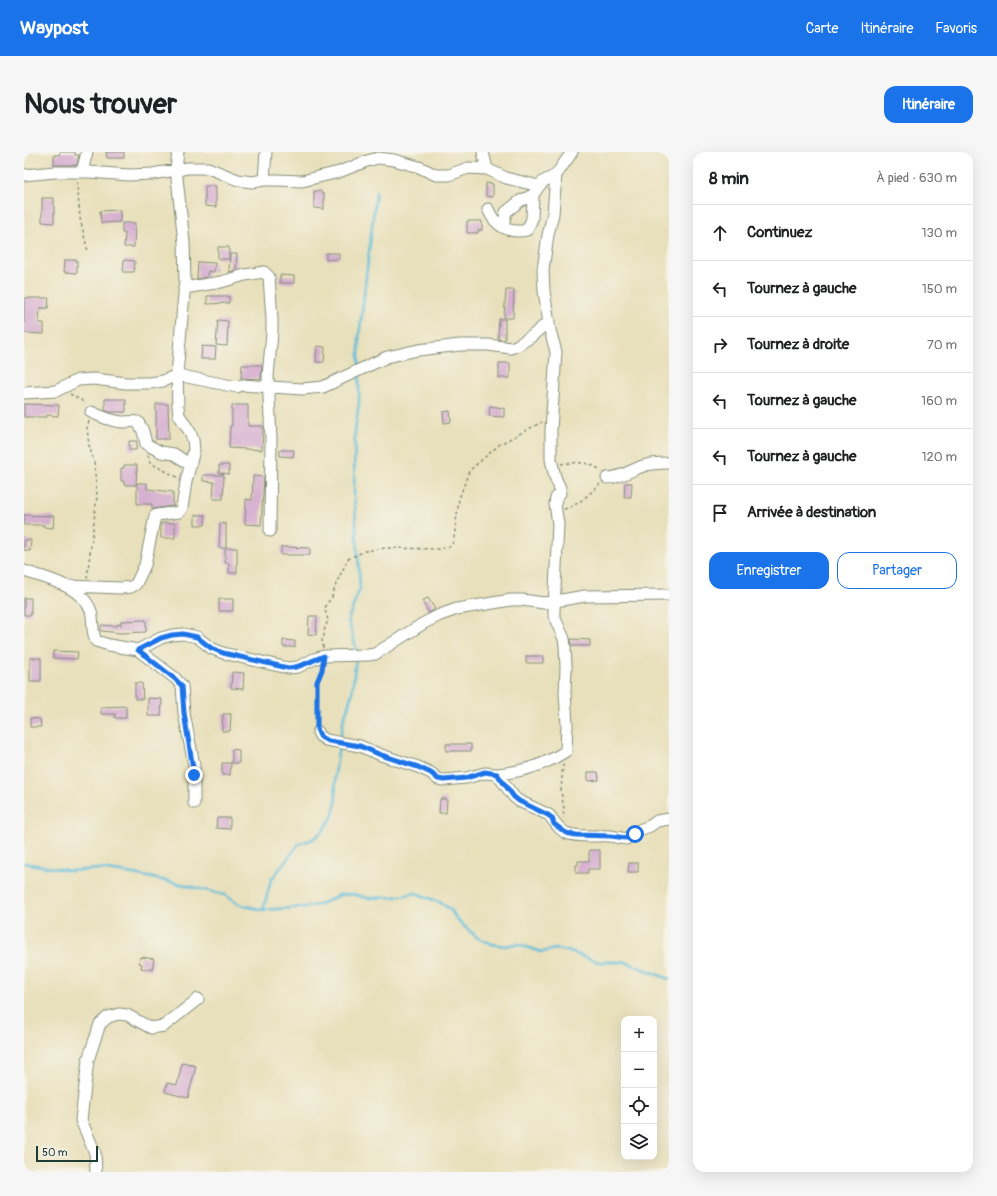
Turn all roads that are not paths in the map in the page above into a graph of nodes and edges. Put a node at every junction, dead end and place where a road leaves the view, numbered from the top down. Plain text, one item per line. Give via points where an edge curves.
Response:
1 (87, 152) edge
2 (178, 152) edge
3 (266, 152) edge
4 (483, 152) edge
5 (572, 152) edge
6 (176, 169) junction
7 (487, 169) junction
8 (79, 172) junction
9 (24, 175) edge
10 (556, 175) junction
11 (264, 180) junction
12 (536, 191) junction
13 (488, 209) dead end
14 (503, 227) junction
15 (184, 288) junction
16 (549, 320) junction
17 (176, 375) junction
18 (269, 388) junction
19 (24, 393) edge
20 (91, 412) road end
21 (669, 463) edge
22 (191, 465) junction
23 (606, 478) road end
24 (270, 531) dead end
25 (24, 571) edge
26 (67, 586) junction
27 (669, 595) edge
28 (554, 602) junction
29 (138, 650) junction
30 (318, 732) road end
31 (497, 774) junction
32 (194, 803) dead end
33 (669, 819) edge
34 (198, 999) dead end
35 (96, 1172) edge

1 - 8 street
2 - 6 street
3 - 11 street
4 - 7 street
5 - 10 street
6 - 8 street via 137,175
6 - 11 street via 208,168 238,180
6 - 15 street via 184,242
7 - 11 street via 468,168 449,175 436,175 419,167 378,158 311,180
7 - 12 street via 506,178 533,185
8 - 9 street
10 - 12 street via 544,181
10 - 16 street via 553,214 543,270
12 - 14 street via 506,212
12 - 14 street via 532,219 527,230 519,232
13 - 14 street via 494,220
15 - 17 street
15 - 18 street via 255,273 267,274 272,319
16 - 18 street via 528,339 511,348 456,345 418,350 387,357 323,387
16 - 28 street via 556,352 551,459 560,488 555,501 558,524
17 - 18 street via 237,387 242,385
17 - 19 street via 150,384 78,380 56,391
17 - 22 street via 179,415 193,440
18 - 24 street
20 - 22 street via 109,420 138,422 146,444 161,452 174,454
21 - 23 street via 655,463
22 - 26 street via 182,508 178,512 155,516 145,565 136,584 122,588
25 - 26 street
26 - 29 street via 80,596 91,612 96,641
27 - 28 street via 585,596
28 - 29 street via 511,600 457,609 440,614 375,654 324,656 298,667 288,668 223,653 211,648 197,637 183,634 161,638
28 - 31 street via 554,616 565,646 566,751 537,766
29 - 32 street via 182,686 184,713 194,766
30 - 31 street via 326,740 360,746 418,767 438,779 466,778 485,772
31 - 33 street via 514,797 548,815 554,824 566,833 626,838 657,821
34 - 35 street via 164,1026 157,1028 151,1028 127,1015 119,1014 108,1017 100,1024 88,1060 81,1120 95,1153

